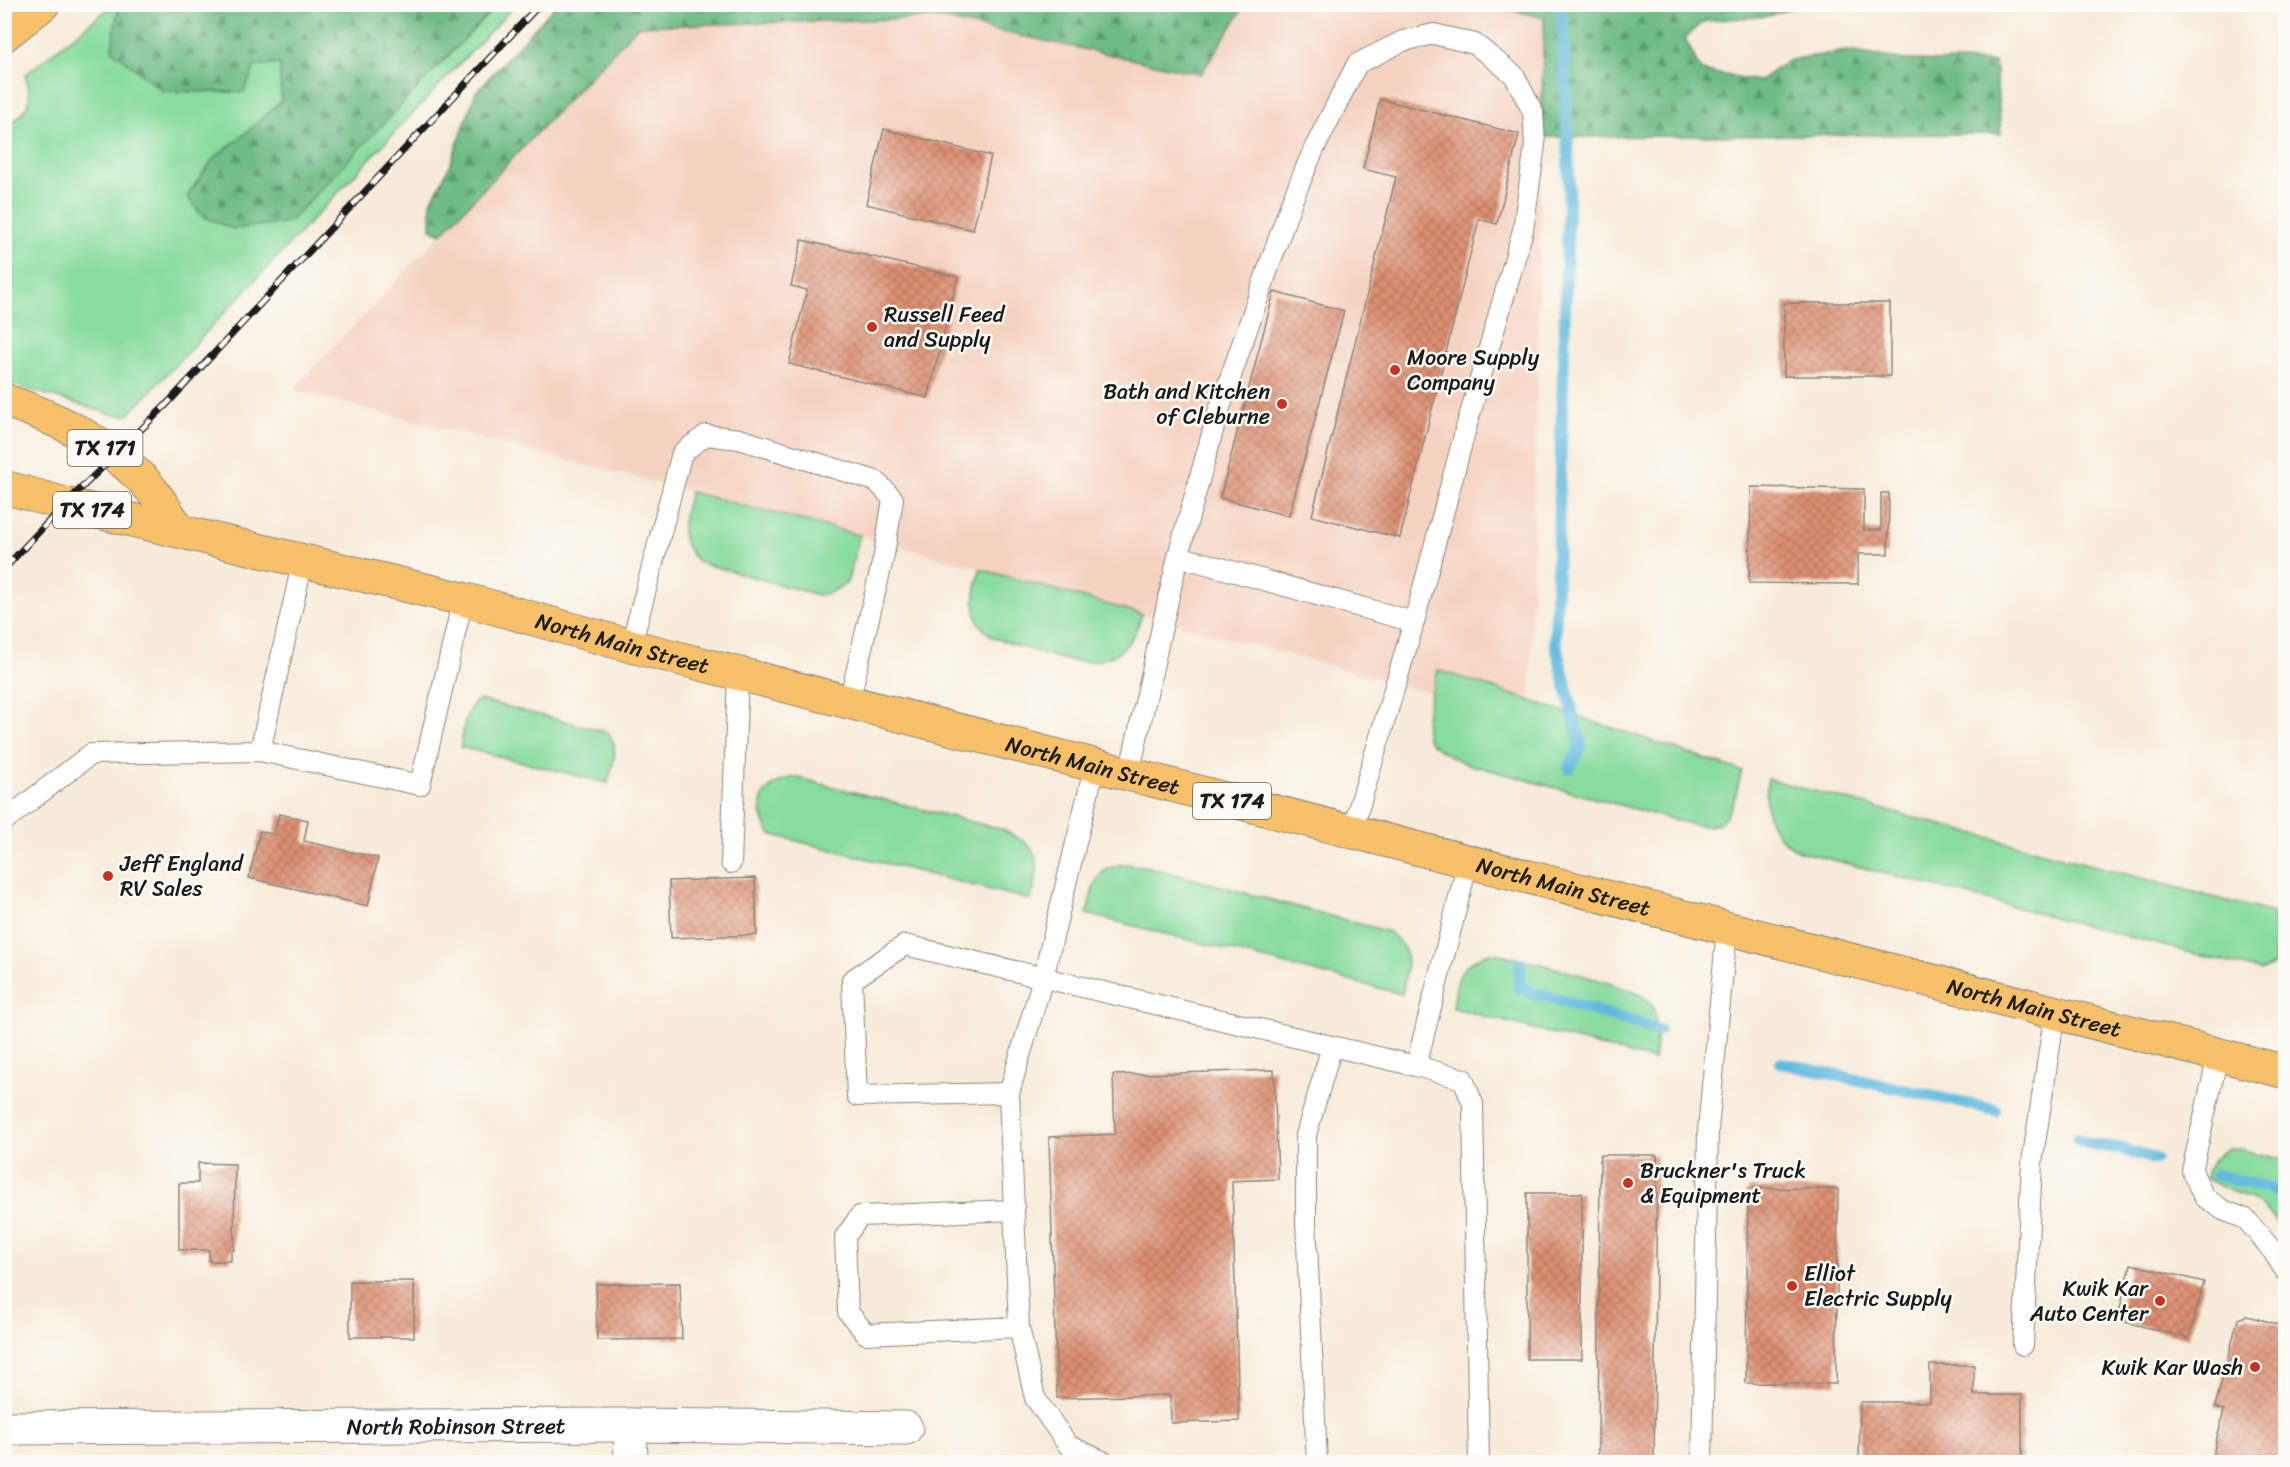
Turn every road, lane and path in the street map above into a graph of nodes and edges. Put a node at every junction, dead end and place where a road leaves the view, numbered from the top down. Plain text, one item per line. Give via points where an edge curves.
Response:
1 (43, 4) edge
2 (4, 35) edge
3 (4, 400) edge
4 (4, 487) edge
5 (179, 530) junction
6 (1178, 556) junction
7 (303, 560) junction
8 (463, 599) junction
9 (1414, 622) junction
10 (631, 646) junction
11 (738, 674) junction
12 (849, 702) junction
13 (260, 751) junction
14 (1095, 765) junction
15 (1129, 774) junction
16 (4, 821) edge
17 (1352, 831) junction
18 (1468, 862) junction
19 (732, 863) dead end
20 (1727, 928) junction
21 (1043, 978) junction
22 (2055, 1012) junction
23 (1332, 1046) junction
24 (2218, 1055) junction
25 (1416, 1066) junction
26 (2286, 1072) edge
27 (1009, 1093) junction
28 (1013, 1210) junction
29 (2286, 1272) edge
30 (1018, 1327) junction
31 (2023, 1345) dead end
32 (630, 1425) junction
33 (4, 1428) edge
34 (906, 1428) dead end
35 (631, 1462) edge
36 (1104, 1462) edge
37 (1317, 1462) edge
38 (1479, 1462) edge
39 (1702, 1462) edge

1 - 2 main road
3 - 5 main road, TX 171 via 49,417 107,449 142,479
4 - 5 main road, North Main Street / TX 174
5 - 7 main road, North Main Street / TX 174
6 - 9 lane
6 - 9 lane via 1217,416 1291,203 1357,64 1403,41 1434,34 1475,44 1514,75 1533,112 1535,145 1523,230
6 - 15 lane
7 - 8 main road, North Main Street / TX 174
7 - 13 lane
8 - 10 main road, North Main Street / TX 174
8 - 13 lane via 420,785
9 - 17 lane
10 - 11 main road, North Main Street / TX 174
10 - 12 lane via 682,453 706,435 739,439 876,481 893,499 884,555
11 - 12 main road, North Main Street / TX 174
11 - 19 lane
12 - 14 main road, North Main Street / TX 174
13 - 16 lane via 91,754
14 - 15 main road, North Main Street / TX 174
14 - 21 lane
15 - 17 main road, North Main Street / TX 174
17 - 18 main road, North Main Street / TX 174
18 - 20 main road, North Main Street / TX 174
18 - 25 lane
20 - 22 main road, North Main Street / TX 174
20 - 39 lane via 1708,1130
21 - 23 lane
21 - 27 lane
21 - 27 lane via 905,945 852,980 856,1096
22 - 24 main road, North Main Street / TX 174
22 - 31 lane via 2032,1163
23 - 25 lane
23 - 37 lane via 1306,1135
24 - 26 main road, North Main Street / TX 174
24 - 29 lane via 2192,1171 2204,1197 2246,1219
25 - 38 lane via 1463,1079 1473,1104
27 - 28 lane
28 - 30 lane
28 - 30 lane via 860,1216 845,1237 848,1312 866,1334
30 - 36 lane via 1035,1398 1068,1445
32 - 33 street, North Robinson Street
32 - 34 street, North Robinson Street
32 - 35 street

